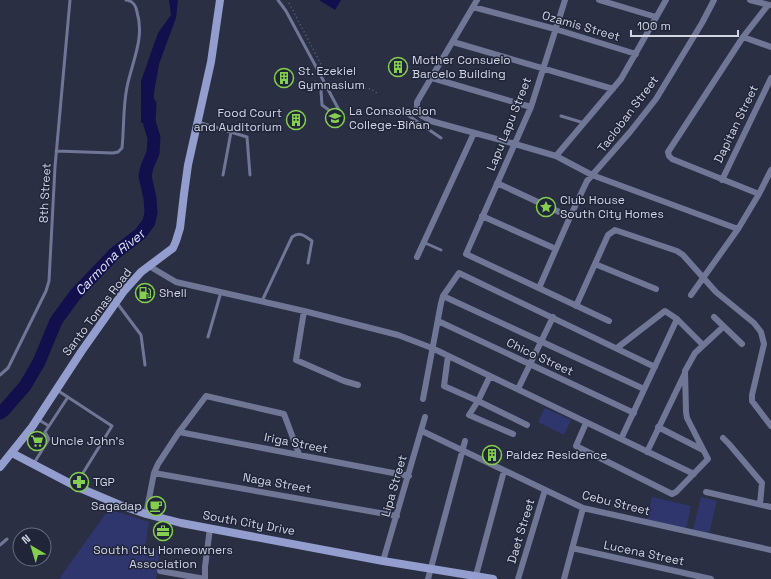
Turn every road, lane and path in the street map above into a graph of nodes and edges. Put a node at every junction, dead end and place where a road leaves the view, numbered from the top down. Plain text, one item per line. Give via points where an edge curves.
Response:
1 (70, 0) edge
2 (126, 0) edge
3 (220, 0) edge
4 (278, 0) edge
5 (477, 0) edge
6 (564, 0) edge
7 (599, 0) edge
8 (666, 0) edge
9 (714, 0) edge
10 (750, 0) edge
11 (289, 3) dead end
12 (769, 5) edge
13 (473, 7) junction
14 (656, 17) junction
15 (555, 29) junction
16 (743, 37) junction
17 (453, 42) junction
18 (771, 46) edge
19 (636, 54) junction
20 (543, 69) junction
21 (327, 75) junction
22 (322, 78) junction
23 (432, 78) junction
24 (771, 78) edge
25 (311, 83) dead end
26 (325, 83) junction
27 (613, 89) junction
28 (378, 94) dead end
29 (531, 107) junction
30 (399, 109) dead end
31 (420, 114) junction
32 (561, 116) dead end
33 (415, 120) junction
34 (198, 122) junction
35 (584, 123) junction
36 (231, 132) junction
37 (474, 133) junction
38 (441, 138) dead end
39 (515, 144) junction
40 (56, 151) junction
41 (556, 156) junction
42 (771, 170) edge
43 (223, 175) dead end
44 (250, 175) dead end
45 (592, 176) junction
46 (722, 180) junction
47 (497, 183) junction
48 (759, 194) junction
49 (482, 216) junction
50 (570, 217) junction
51 (738, 229) junction
52 (423, 242) junction
53 (556, 249) junction
54 (441, 250) dead end
55 (417, 257) dead end
56 (308, 263) dead end
57 (595, 264) junction
58 (149, 266) junction
59 (703, 278) junction
60 (539, 288) junction
61 (656, 289) dead end
62 (221, 292) junction
63 (692, 295) dead end
64 (443, 296) junction
65 (262, 301) junction
66 (116, 302) junction
67 (576, 306) junction
68 (304, 311) junction
69 (553, 317) junction
70 (714, 317) dead end
71 (677, 319) junction
72 (438, 321) junction
73 (609, 321) dead end
74 (723, 326) junction
75 (208, 337) dead end
76 (541, 342) junction
77 (742, 344) dead end
78 (703, 345) junction
79 (432, 348) junction
80 (617, 348) junction
81 (448, 356) junction
82 (530, 364) junction
83 (146, 365) dead end
84 (654, 367) junction
85 (685, 371) junction
86 (0, 375) edge
87 (490, 376) junction
88 (358, 385) dead end
89 (56, 389) junction
90 (518, 389) junction
91 (644, 389) junction
92 (68, 397) junction
93 (423, 399) dead end
94 (478, 401) junction
95 (634, 413) junction
96 (425, 417) dead end
97 (37, 419) junction
98 (586, 423) junction
99 (527, 425) dead end
100 (49, 426) junction
101 (771, 426) edge
102 (658, 427) junction
103 (422, 431) junction
104 (178, 432) junction
105 (513, 434) dead end
106 (723, 438) dead end
107 (621, 439) junction
108 (465, 441) dead end
109 (703, 450) junction
110 (462, 451) junction
111 (647, 452) junction
112 (12, 453) junction
113 (299, 454) junction
114 (33, 464) junction
115 (0, 467) edge
116 (504, 471) junction
117 (154, 473) junction
118 (694, 474) junction
119 (409, 476) junction
120 (75, 486) junction
121 (545, 490) junction
122 (706, 492) dead end
123 (760, 504) junction
124 (771, 507) edge
125 (583, 508) junction
126 (146, 514) junction
127 (397, 516) junction
128 (210, 528) junction
129 (7, 539) dead end
130 (0, 546) edge
131 (572, 548) junction
132 (771, 550) edge
133 (383, 561) junction
134 (430, 569) junction
135 (160, 571) dead end
136 (475, 578) edge
137 (205, 579) edge
138 (428, 579) edge
139 (493, 579) edge
140 (518, 579) edge
141 (564, 579) edge
142 (711, 579) edge

1 - 40 lane, 8th Street
2 - 40 lane via 135,5 140,20 139,42 127,88 122,148 113,153
3 - 34 street, Santo Tomas Road via 211,62
4 - 22 lane
5 - 13 street
6 - 15 street, Lapu Lapu Street
7 - 14 street
8 - 14 street
9 - 45 street, Tacloban Street via 656,99
10 - 12 street
11 - 21 path
12 - 16 street
13 - 15 street, Ozamis Street
13 - 17 street
14 - 19 street
15 - 19 street, Ozamis Street
15 - 20 street, Lapu Lapu Street
16 - 18 street
16 - 46 street via 668,152 672,159
17 - 20 street
17 - 23 street
19 - 27 street
20 - 27 street
20 - 29 street, Lapu Lapu Street
21 - 22 path
21 - 28 path via 333,87 371,89
22 - 25 path
22 - 26 lane
23 - 29 street
23 - 31 street via 417,102
24 - 46 street, Dapitan Street
26 - 26 lane via 337,106 340,112 332,113 322,105 321,91
27 - 35 street
29 - 39 street, Lapu Lapu Street
30 - 33 lane
31 - 33 lane
31 - 37 street via 431,121
32 - 35 lane
33 - 38 lane
34 - 36 lane
34 - 58 street, Santo Tomas Road via 187,172 179,234 173,248
35 - 41 street
36 - 43 lane
36 - 44 lane via 247,137
37 - 39 street
37 - 52 street
39 - 41 street
39 - 47 street, Lapu Lapu Street
40 - 86 lane, 8th Street via 49,281 8,368
41 - 45 street
42 - 48 street
45 - 50 street, Tacloban Street via 587,181
45 - 51 street
46 - 48 street
47 - 49 street, Lapu Lapu Street
47 - 50 street
48 - 51 street
49 - 53 street
49 - 60 street, Lapu Lapu Street via 466,254
50 - 53 street, Tacloban Street
51 - 59 street
52 - 54 lane
52 - 55 street
53 - 60 street, Tacloban Street
56 - 65 lane via 312,241 297,234 292,237
57 - 59 street via 608,235 615,230 677,251
57 - 61 street
57 - 67 street
58 - 62 street via 176,282
58 - 66 street, Santo Tomas Road
59 - 63 street
59 - 101 street via 761,332 764,344 752,401
60 - 67 street
62 - 65 street
62 - 75 lane
64 - 69 street via 459,273
64 - 72 street
64 - 76 street
65 - 68 street
66 - 83 lane via 142,335
66 - 89 street, Santo Tomas Road
67 - 73 street
68 - 79 street via 398,335
68 - 88 street via 296,360
69 - 76 street
69 - 80 street
70 - 74 street
71 - 78 street
71 - 80 street via 665,311
71 - 84 street
72 - 79 street
72 - 82 street, Chico Street
74 - 77 street
74 - 78 street
76 - 82 street
76 - 91 street
78 - 85 street
79 - 81 street
79 - 93 street
80 - 84 street
81 - 87 street
81 - 94 street via 444,386
82 - 90 street
82 - 95 street, Chico Street
84 - 91 street
85 - 102 street
85 - 109 street via 687,418
87 - 90 street
87 - 94 street
89 - 92 lane
89 - 97 street, Santo Tomas Road
90 - 98 street
91 - 95 street
92 - 100 lane
92 - 120 lane via 112,426
94 - 99 street
94 - 105 street via 469,415
95 - 107 street
96 - 103 street, Lipa Street
97 - 100 lane
97 - 112 street, Santo Tomas Road
98 - 107 street
98 - 118 street via 576,446 672,494
100 - 114 lane via 45,432 50,439
102 - 109 street
102 - 111 street
103 - 110 street, Cebu Street
103 - 119 street, Lipa Street
104 - 113 street, Iriga Street
104 - 113 street via 206,396 284,414
104 - 117 street
106 - 123 street via 762,483
107 - 111 street
108 - 110 street
109 - 118 street via 708,458
110 - 116 street, Cebu Street
110 - 134 street
111 - 118 street
112 - 114 street, South City Drive
112 - 115 street, Santo Tomas Road
113 - 119 street, Iriga Street
114 - 120 street, South City Drive
116 - 121 street, Cebu Street
116 - 136 street
117 - 126 street
117 - 127 street, Naga Street
119 - 127 street, Lipa Street
120 - 126 street, South City Drive
121 - 125 street, Cebu Street
121 - 140 street, Daet Street
122 - 123 street
123 - 124 street
125 - 131 street
125 - 132 street, Cebu Street
126 - 128 street, South City Drive
127 - 133 street, Lipa Street
128 - 133 street, South City Drive
128 - 137 street
129 - 130 lane
131 - 141 street
131 - 142 street, Lucena Street
133 - 134 street, South City Drive
134 - 136 street, South City Drive
134 - 138 street
135 - 137 street
136 - 139 street, South City Drive

